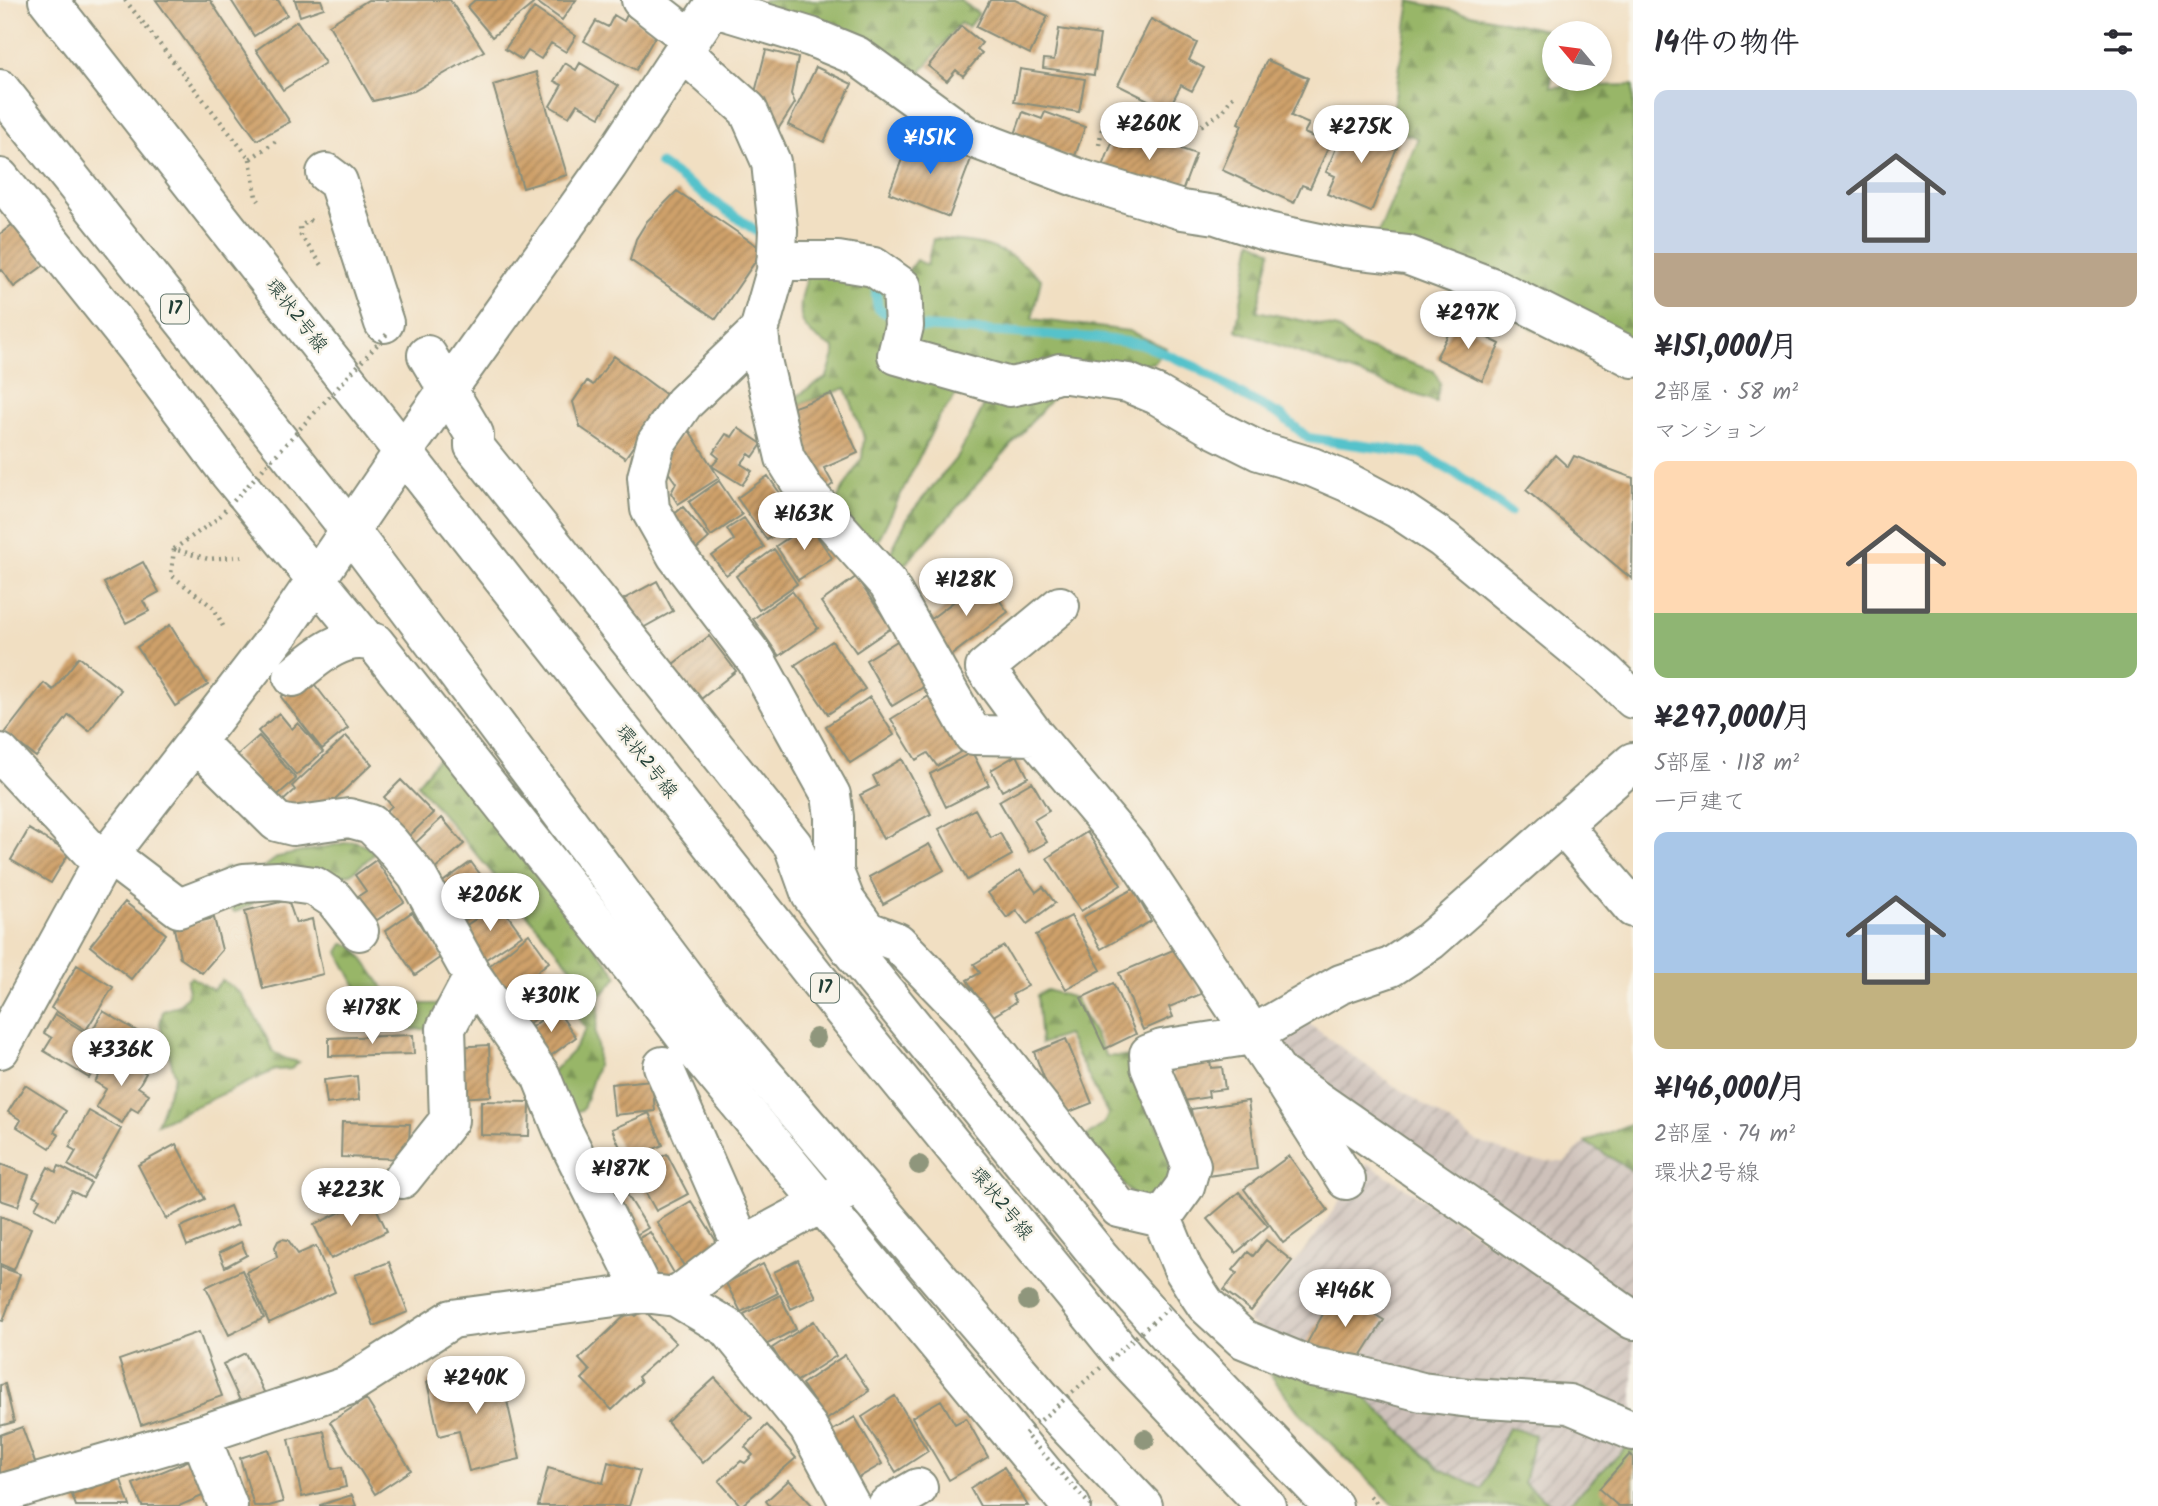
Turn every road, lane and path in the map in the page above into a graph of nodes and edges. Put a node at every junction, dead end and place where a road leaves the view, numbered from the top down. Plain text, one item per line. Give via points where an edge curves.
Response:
1 (48, 0) edge
2 (125, 0) edge
3 (641, 0) edge
4 (714, 4) edge
5 (687, 46) junction
6 (0, 89) edge
7 (1236, 92) dead end
8 (1105, 112) dead end
9 (0, 132) edge
10 (279, 139) dead end
11 (250, 159) junction
12 (326, 173) dead end
13 (0, 178) edge
14 (256, 197) dead end
15 (776, 261) junction
16 (179, 313) junction
17 (386, 329) joint
18 (760, 331) junction
19 (427, 355) dead end
20 (1633, 358) edge
21 (448, 390) junction
22 (403, 452) junction
23 (349, 530) junction
24 (317, 578) junction
25 (1060, 606) dead end
26 (223, 626) dead end
27 (365, 639) junction
28 (293, 677) dead end
29 (1633, 699) edge
30 (1035, 736) junction
31 (195, 742) junction
32 (0, 753) edge
33 (1633, 762) edge
34 (1562, 825) junction
35 (105, 859) junction
36 (1633, 908) edge
37 (359, 931) dead end
38 (860, 940) junction
39 (815, 976) junction
40 (472, 977) junction
41 (1252, 1035) junction
42 (0, 1049) edge
43 (663, 1066) dead end
44 (1279, 1073) junction
45 (402, 1179) dead end
46 (1346, 1180) dead end
47 (857, 1184) junction
48 (820, 1204) junction
49 (1162, 1219) junction
50 (742, 1246) junction
51 (660, 1295) junction
52 (1171, 1306) dead end
53 (1633, 1320) edge
54 (1633, 1431) edge
55 (200, 1435) junction
56 (0, 1494) edge
57 (228, 1506) edge
58 (851, 1506) edge
59 (1071, 1506) edge
60 (1091, 1506) edge
61 (1143, 1506) edge
62 (1266, 1506) edge
63 (1333, 1506) edge

1 - 22 street, 環状2号線 / 17
2 - 11 path
3 - 5 street
4 - 5 street
4 - 20 street via 857,56 967,136 1081,179 1182,210 1343,248 1406,255 1494,288
5 - 15 street via 748,110 771,162 778,230
5 - 21 street
6 - 16 street, 17
7 - 8 path via 1222,112 1202,125 1173,131
9 - 16 street
10 - 11 path
11 - 14 path
12 - 17 street via 338,181
13 - 24 street via 229,473
15 - 18 street
15 - 29 street via 838,261 874,267 902,287 904,326 897,355 1010,387 1060,373 1128,383 1259,451 1347,481 1443,539
16 - 23 street, 17
17 - 26 path, bridge via 217,519 174,549 172,575 214,608
18 - 30 street via 762,360 785,458 806,492 888,584 973,735
18 - 38 street via 684,403 656,443 647,477 650,509 676,555 756,660 831,795 834,872
19 - 21 street
21 - 22 street
21 - 38 street via 474,434 474,446 793,845 811,895
22 - 23 street
22 - 39 street, 環状2号線 / 17
23 - 24 street
23 - 47 street, 17 via 711,1013
24 - 27 street
24 - 31 street
25 - 30 street via 985,668
27 - 28 street via 342,642
27 - 48 street via 375,643
30 - 41 street via 1131,850
31 - 35 street
31 - 40 street via 277,822 293,826 349,818 371,824 416,876
32 - 35 street
33 - 34 street
34 - 36 street
34 - 41 street via 1430,940 1391,967 1341,984
35 - 37 street via 179,908 244,883 314,886 334,899
35 - 42 street
38 - 39 street
38 - 49 street via 897,942 968,1015 1119,1208
38 - 63 street via 1099,1256
39 - 62 street, 環状2号線 / 17 via 1125,1357
40 - 45 street via 446,1028 449,1120
40 - 51 street via 541,1076 563,1131
41 - 44 street
41 - 49 street via 1150,1054 1150,1067 1191,1165 1185,1186
43 - 50 street
44 - 46 street
44 - 53 street
47 - 48 street
47 - 61 street, 17 via 1044,1401
48 - 50 street
48 - 59 street
49 - 54 street via 1182,1269 1206,1305 1243,1339 1312,1367 1422,1392 1569,1405
50 - 51 street
51 - 55 street via 452,1319 347,1386
51 - 58 street via 728,1328 808,1427
52 - 60 path, bridge via 1025,1434
55 - 56 street
55 - 57 street

